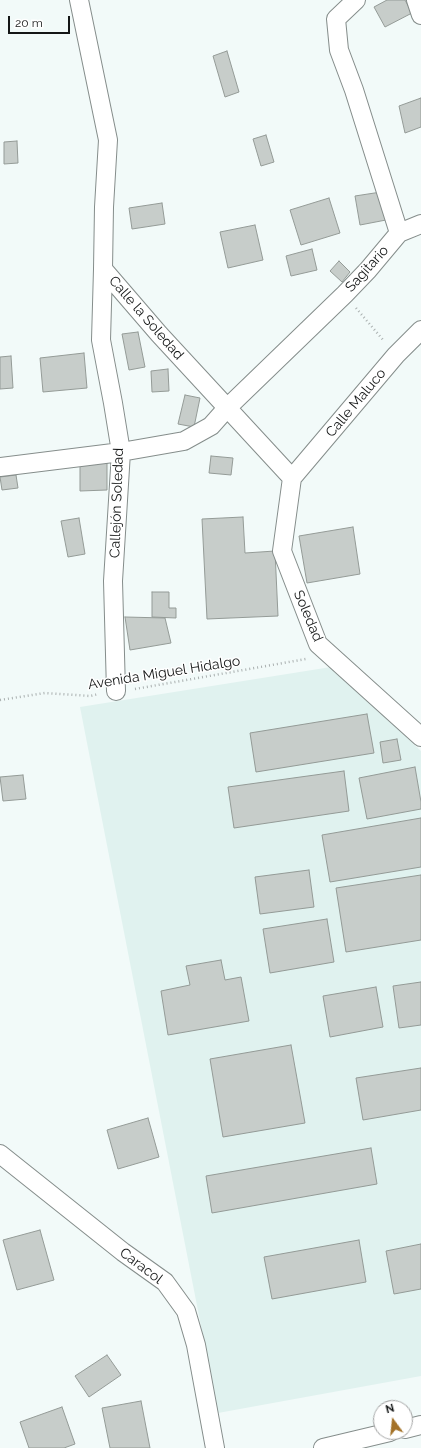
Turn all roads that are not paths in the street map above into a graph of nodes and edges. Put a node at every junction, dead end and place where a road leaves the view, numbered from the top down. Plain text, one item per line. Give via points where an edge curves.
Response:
1 (79, 0) edge
2 (356, 0) edge
3 (416, 0) edge
4 (421, 15) edge
5 (421, 224) edge
6 (399, 234) junction
7 (103, 269) junction
8 (421, 330) edge
9 (226, 408) junction
10 (121, 452) junction
11 (0, 467) edge
12 (292, 478) junction
13 (116, 691) road end
14 (421, 737) edge
15 (0, 1154) edge
16 (373, 1436) edge
17 (215, 1448) edge
18 (323, 1448) edge

1 - 7 street, Calle la Soledad via 108,140
2 - 6 street, Sagitario via 336,19 339,50
3 - 4 street
5 - 6 street
6 - 9 street, Sagitario via 345,294
7 - 9 street, Calle la Soledad
7 - 10 street, Callejón Soledad via 101,340
8 - 12 street, Calle Maluco
9 - 10 street, Sagitario via 211,426 184,441
9 - 12 street, Calle la Soledad
10 - 11 street, Sagitario
10 - 13 street, Callejón Soledad via 113,582
12 - 14 street, Soledad via 282,551 318,644
15 - 17 street, Caracol via 123,1252 165,1282 186,1311 196,1345
16 - 18 street

